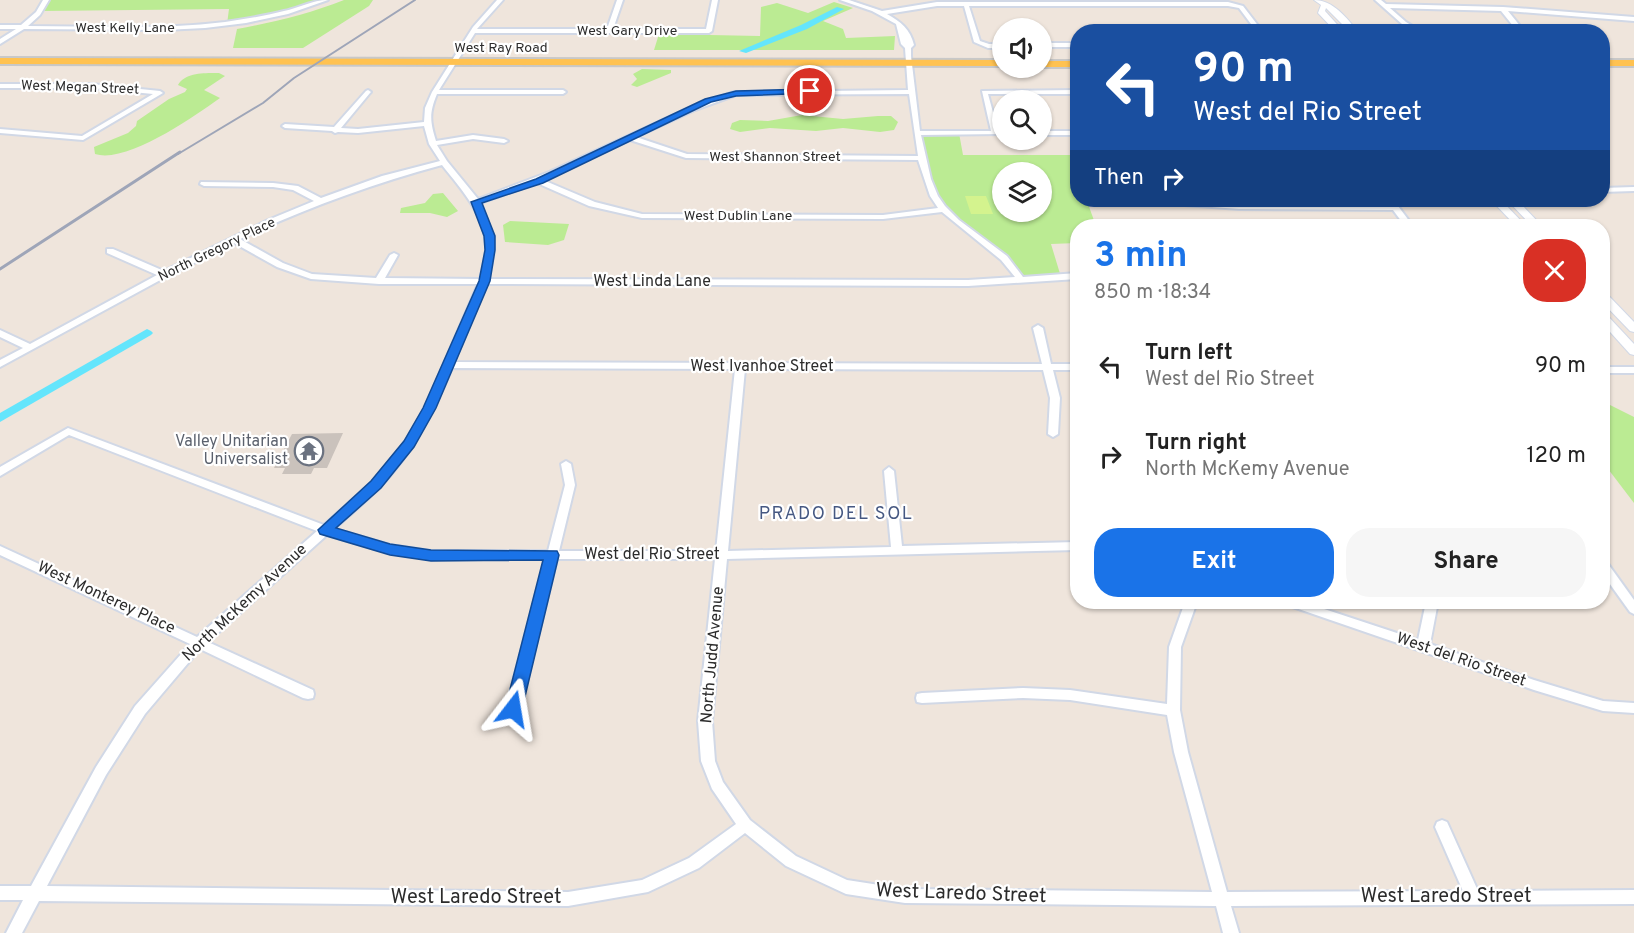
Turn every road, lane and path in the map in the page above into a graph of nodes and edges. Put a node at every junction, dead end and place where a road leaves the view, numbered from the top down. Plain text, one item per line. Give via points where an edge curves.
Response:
1 (46, 0) edge
2 (325, 0) edge
3 (500, 0) edge
4 (620, 0) edge
5 (715, 0) edge
6 (1378, 0) edge
7 (845, 1) edge
8 (1321, 3) edge
9 (966, 4) junction
10 (1384, 6) junction
11 (1503, 9) junction
12 (881, 13) junction
13 (1612, 17) junction
14 (1634, 19) edge
15 (1253, 24) edge
16 (1333, 24) edge
17 (1347, 24) edge
18 (1404, 24) edge
19 (1515, 24) edge
20 (0, 27) edge
21 (21, 27) junction
22 (1622, 29) dead end
23 (473, 31) junction
24 (609, 31) junction
25 (0, 42) edge
26 (992, 45) edge
27 (1052, 45) edge
28 (1070, 45) edge
29 (0, 54) edge
30 (908, 56) junction
31 (1610, 56) edge
32 (1634, 56) edge
33 (992, 57) edge
34 (1052, 57) edge
35 (1070, 57) edge
36 (455, 58) junction
37 (0, 61) edge
38 (992, 62) edge
39 (1610, 63) edge
40 (1634, 63) edge
41 (1052, 64) edge
42 (1070, 64) edge
43 (0, 86) edge
44 (368, 92) dead end
45 (435, 92) junction
46 (563, 92) dead end
47 (913, 92) junction
48 (992, 92) edge
49 (1052, 92) edge
50 (1070, 92) edge
51 (992, 115) edge
52 (427, 124) junction
53 (285, 126) dead end
54 (0, 131) edge
55 (335, 131) junction
56 (919, 133) junction
57 (992, 133) edge
58 (1052, 133) edge
59 (1070, 134) edge
60 (631, 138) junction
61 (504, 141) dead end
62 (434, 144) junction
63 (923, 158) junction
64 (444, 162) junction
65 (539, 181) junction
66 (204, 184) dead end
67 (1634, 189) edge
68 (1610, 190) edge
69 (320, 201) junction
70 (476, 202) junction
71 (1239, 207) edge
72 (1503, 207) edge
73 (1519, 207) edge
74 (943, 210) junction
75 (1404, 219) edge
76 (1514, 219) edge
77 (1530, 219) edge
78 (235, 240) junction
79 (110, 251) dead end
80 (394, 255) dead end
81 (165, 275) junction
82 (1070, 276) edge
83 (1021, 280) junction
84 (379, 281) junction
85 (484, 281) junction
86 (1610, 304) edge
87 (1610, 325) edge
88 (1038, 328) dead end
89 (1634, 329) edge
90 (0, 333) edge
91 (30, 348) junction
92 (1634, 351) edge
93 (0, 364) edge
94 (448, 365) junction
95 (740, 367) junction
96 (1048, 367) junction
97 (1070, 367) edge
98 (1610, 370) edge
99 (1634, 370) edge
100 (1053, 434) dead end
101 (566, 464) dead end
102 (889, 471) dead end
103 (0, 472) edge
104 (325, 530) junction
105 (1070, 546) edge
106 (0, 550) edge
107 (897, 550) junction
108 (552, 555) junction
109 (723, 555) junction
110 (1610, 575) edge
111 (1189, 609) edge
112 (1312, 609) edge
113 (1431, 609) edge
114 (1634, 609) edge
115 (200, 641) junction
116 (1423, 647) junction
117 (308, 694) dead end
118 (922, 698) dead end
119 (1634, 708) edge
120 (513, 709) dead end
121 (1173, 710) junction
122 (745, 825) junction
123 (1442, 826) dead end
124 (0, 893) edge
125 (36, 893) junction
126 (1473, 897) junction
127 (1634, 897) edge
128 (1221, 899) junction
129 (14, 933) edge
130 (1231, 933) edge

1 - 21 street via 41,11
2 - 21 street, West Kelly Lane via 250,21 172,28
3 - 23 street
4 - 24 street
5 - 24 street, West Gary Drive via 709,31
6 - 10 street
7 - 12 street
8 - 16 main road via 1321,11
8 - 17 main road
9 - 12 street via 937,4
9 - 15 street via 1237,4
9 - 26 street via 980,44
10 - 11 street
10 - 18 street
11 - 13 street
11 - 19 street
12 - 30 street via 898,25
13 - 14 street
13 - 22 street
20 - 21 street, West Kelly Lane
21 - 25 street
23 - 24 street, West Gary Drive
23 - 36 street
27 - 28 street
29 - 36 main road, West Ray Road
30 - 33 main road, West Ray Road
30 - 36 main road, West Ray Road
30 - 38 main road, West Ray Road
30 - 47 street
31 - 32 main road
34 - 35 main road
36 - 37 main road, West Ray Road
36 - 45 street
39 - 40 main road
41 - 42 main road
43 - 54 street, West Megan Street via 91,86 160,93 84,138
44 - 55 street
45 - 46 street
45 - 52 street
47 - 56 street
47 - 60 street via 736,93 708,100
48 - 51 street via 984,92
49 - 50 street
52 - 55 street
52 - 62 street, North McKemy Avenue
53 - 55 street
56 - 57 street
56 - 63 street
58 - 59 street
60 - 63 street, West Shannon Street via 686,156
60 - 65 street
61 - 62 street via 473,137
62 - 64 street, North McKemy Avenue
63 - 74 street via 926,181
64 - 69 street, North Gregory Place via 384,176
64 - 70 street, North McKemy Avenue
65 - 70 street
65 - 74 street, West Dublin Lane via 591,204 642,216 883,217
66 - 69 street via 296,188
67 - 68 street
69 - 78 street, North Gregory Place
70 - 85 street, North McKemy Avenue via 489,236
71 - 75 street via 1395,208
72 - 76 main road
73 - 77 main road
74 - 83 street via 1004,258
78 - 81 street, North Gregory Place
78 - 84 street, West Linda Lane via 280,265 311,276
79 - 81 street
80 - 84 street
81 - 91 street, North Gregory Place
82 - 83 street, West Linda Lane
83 - 85 street, West Linda Lane
84 - 85 street, West Linda Lane
85 - 94 street, North McKemy Avenue
86 - 89 main road
87 - 92 main road
88 - 96 street
90 - 91 street
91 - 93 street, North Gregory Place
94 - 95 street, West Ivanhoe Street
94 - 104 street, North McKemy Avenue via 409,444 376,484
95 - 96 street, West Ivanhoe Street
95 - 109 street, North Judd Avenue
96 - 97 street, West Ivanhoe Street
96 - 100 street via 1055,398
98 - 99 street
101 - 108 street via 570,484
102 - 107 street
103 - 104 street, West del Rio Street via 68,431
104 - 108 street, West del Rio Street via 390,549 431,555
104 - 115 street, North McKemy Avenue
105 - 107 street, West del Rio Street
106 - 115 street, West Monterey Place
107 - 109 street, West del Rio Street
108 - 109 street, West del Rio Street
108 - 120 street
109 - 122 street, North Judd Avenue via 705,721 708,761 717,785
110 - 114 street
111 - 121 street via 1175,647
112 - 116 street, West del Rio Street
113 - 116 street
115 - 117 street, West Monterey Place
115 - 125 street, North McKemy Avenue via 140,710
116 - 119 street, West del Rio Street via 1563,694 1603,705
118 - 121 street via 1070,695
121 - 128 street
122 - 125 street, West Laredo Street via 694,863 643,887 568,899
122 - 128 street, West Laredo Street via 791,861 846,887 905,896
123 - 126 street
124 - 125 street, West Laredo Street
125 - 129 street, North McKemy Avenue
126 - 127 street, West Laredo Street
126 - 128 street, West Laredo Street
128 - 130 street

